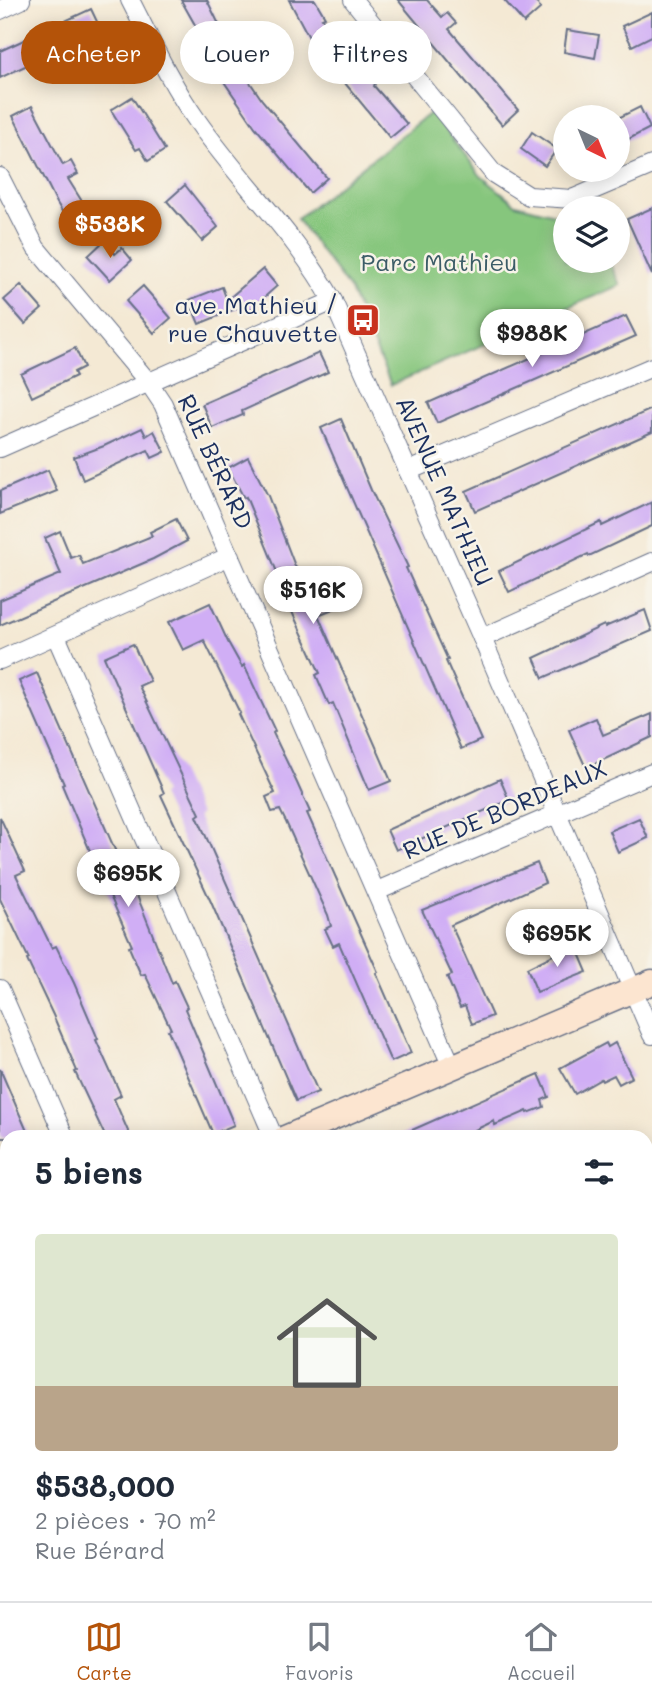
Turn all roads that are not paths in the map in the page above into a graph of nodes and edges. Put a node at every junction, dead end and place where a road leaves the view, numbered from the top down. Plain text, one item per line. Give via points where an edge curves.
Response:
1 (21, 0) edge
2 (130, 0) edge
3 (354, 0) edge
4 (0, 10) edge
5 (652, 165) edge
6 (0, 177) edge
7 (332, 301) junction
8 (652, 367) edge
9 (149, 383) junction
10 (0, 448) edge
11 (408, 471) junction
12 (230, 556) junction
13 (652, 562) edge
14 (56, 636) junction
15 (482, 638) junction
16 (0, 660) edge
17 (652, 773) edge
18 (558, 815) junction
19 (377, 891) junction
20 (643, 986) edge
21 (0, 989) edge
22 (652, 1035) edge
23 (452, 1067) junction
24 (62, 1130) edge
25 (271, 1130) edge
26 (304, 1130) edge

1 - 4 street
2 - 7 street, AVENUE MATHIEU via 197,121 309,262
3 - 5 street via 495,174 529,196 572,199
6 - 9 street, RUE BÉRARD via 36,248
7 - 9 street
7 - 11 street, AVENUE MATHIEU
8 - 11 street
9 - 10 street
9 - 12 street, RUE BÉRARD via 163,404
11 - 15 street, AVENUE MATHIEU
12 - 14 street
12 - 19 street, RUE BÉRARD
13 - 15 street
14 - 16 street
14 - 25 street
15 - 18 street, AVENUE MATHIEU
17 - 18 street, RUE DE BORDEAUX
18 - 19 street, RUE DE BORDEAUX
18 - 20 street, AVENUE MATHIEU
19 - 23 street, RUE BÉRARD
20 - 22 street, AVENUE MATHIEU
20 - 23 street
21 - 24 street
23 - 26 street

